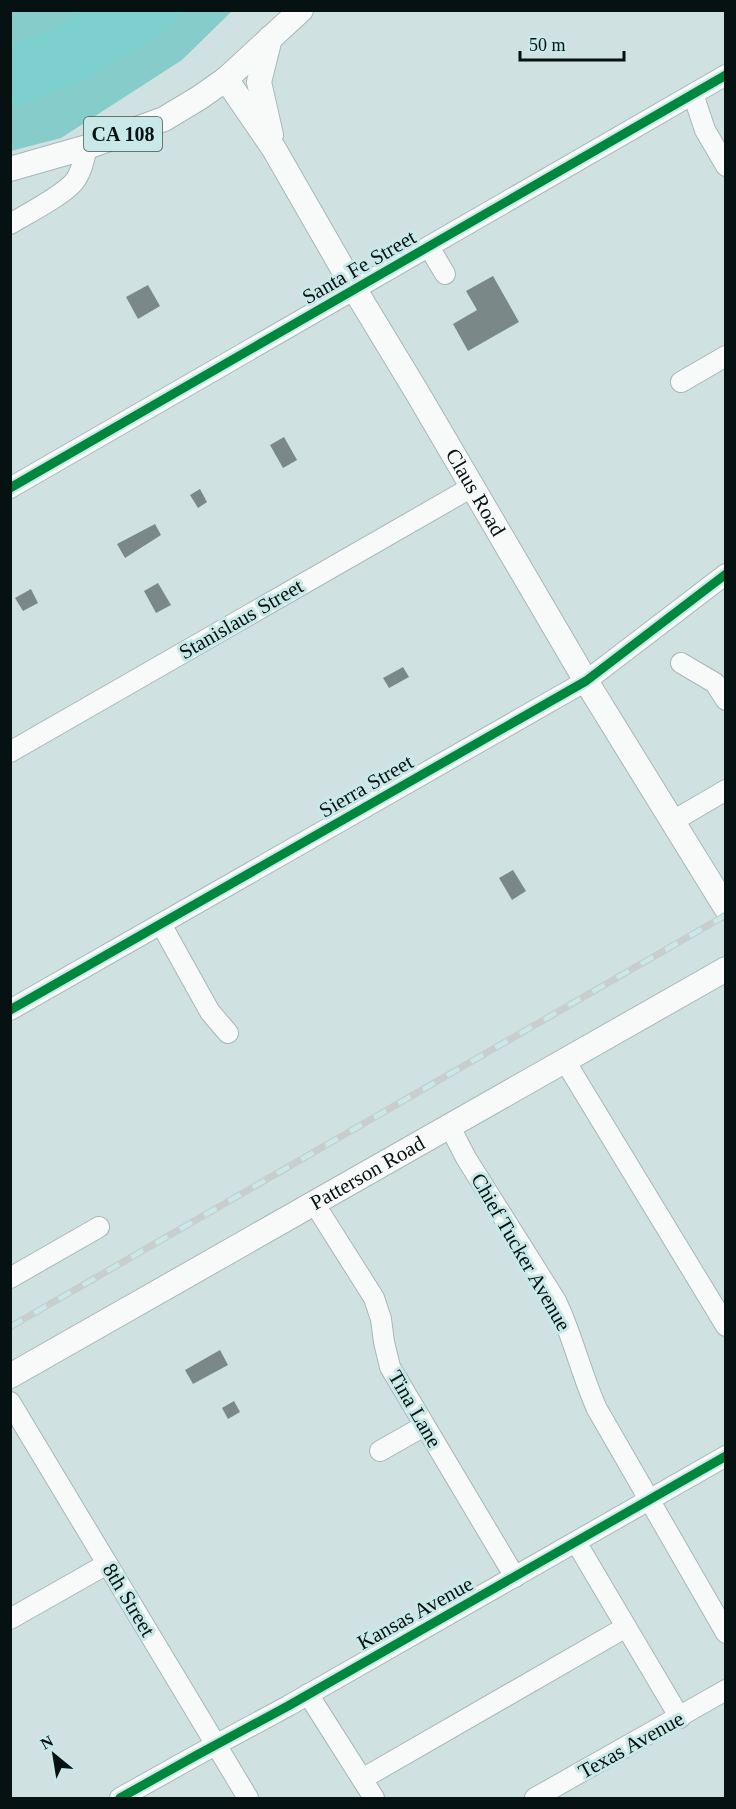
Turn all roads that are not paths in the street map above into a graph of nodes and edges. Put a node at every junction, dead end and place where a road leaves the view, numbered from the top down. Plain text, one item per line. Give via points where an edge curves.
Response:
1 (302, 10) edge
2 (270, 38) junction
3 (726, 75) edge
4 (226, 79) junction
5 (693, 94) junction
6 (87, 147) junction
7 (274, 149) junction
8 (726, 166) edge
9 (10, 169) edge
10 (10, 224) edge
11 (429, 247) junction
12 (445, 274) dead end
13 (354, 290) junction
14 (726, 356) edge
15 (681, 382) dead end
16 (472, 486) junction
17 (10, 488) edge
18 (726, 574) edge
19 (681, 663) dead end
20 (586, 681) junction
21 (726, 700) edge
22 (10, 752) edge
23 (726, 790) edge
24 (673, 821) junction
25 (726, 908) edge
26 (161, 924) junction
27 (726, 969) edge
28 (10, 1010) edge
29 (228, 1033) dead end
30 (565, 1060) junction
31 (449, 1125) junction
32 (314, 1203) junction
33 (99, 1227) dead end
34 (10, 1278) edge
35 (726, 1326) edge
36 (10, 1376) edge
37 (10, 1402) edge
38 (424, 1426) junction
39 (380, 1451) dead end
40 (726, 1456) edge
41 (649, 1499) junction
42 (576, 1542) junction
43 (107, 1564) junction
44 (515, 1577) junction
45 (10, 1619) edge
46 (626, 1627) junction
47 (726, 1633) edge
48 (726, 1690) edge
49 (309, 1694) junction
50 (680, 1718) junction
51 (216, 1745) junction
52 (362, 1779) junction
53 (120, 1798) edge
54 (248, 1798) edge
55 (374, 1798) edge
56 (535, 1798) edge

1 - 2 main road, CA 108
2 - 4 main road, CA 108
2 - 7 main road via 259,82
3 - 5 street, Santa Fe Street
4 - 6 main road, CA 108 via 164,119
4 - 7 main road, Claus Road
5 - 8 street via 705,130
5 - 11 street, Santa Fe Street
6 - 9 main road, CA 108
6 - 10 street via 74,182
7 - 13 main road, Claus Road
11 - 12 street
11 - 13 street, Santa Fe Street
13 - 16 main road, Claus Road
13 - 17 street, Santa Fe Street
14 - 15 street
16 - 20 main road, Claus Road
16 - 22 street, Stanislaus Street
18 - 20 street, Sierra Street
19 - 21 street via 715,683
20 - 24 main road, Claus Road
20 - 26 street, Sierra Street
23 - 24 street
24 - 25 main road, Claus Road
26 - 28 street, Sierra Street
26 - 29 street via 210,1012
27 - 30 main road, Patterson Road
30 - 31 main road, Patterson Road
30 - 35 street
31 - 32 main road, Patterson Road
31 - 41 street, Chief Tucker Avenue via 556,1301 597,1409
32 - 36 main road, Patterson Road
32 - 38 street, Tina Lane via 374,1298 390,1366
33 - 34 street
37 - 43 street, 8th Street
38 - 39 street
38 - 44 street, Tina Lane
40 - 41 street, Kansas Avenue
41 - 42 street, Kansas Avenue
41 - 47 street, Chief Tucker Avenue
42 - 44 street, Kansas Avenue
42 - 46 street
43 - 45 street
43 - 51 street, 8th Street
44 - 49 street, Kansas Avenue
46 - 50 street
46 - 52 street
48 - 50 street, Texas Avenue
49 - 51 street, Kansas Avenue
49 - 52 street
50 - 56 street, Texas Avenue
51 - 53 street, Kansas Avenue
51 - 54 street, 8th Street
52 - 55 street

